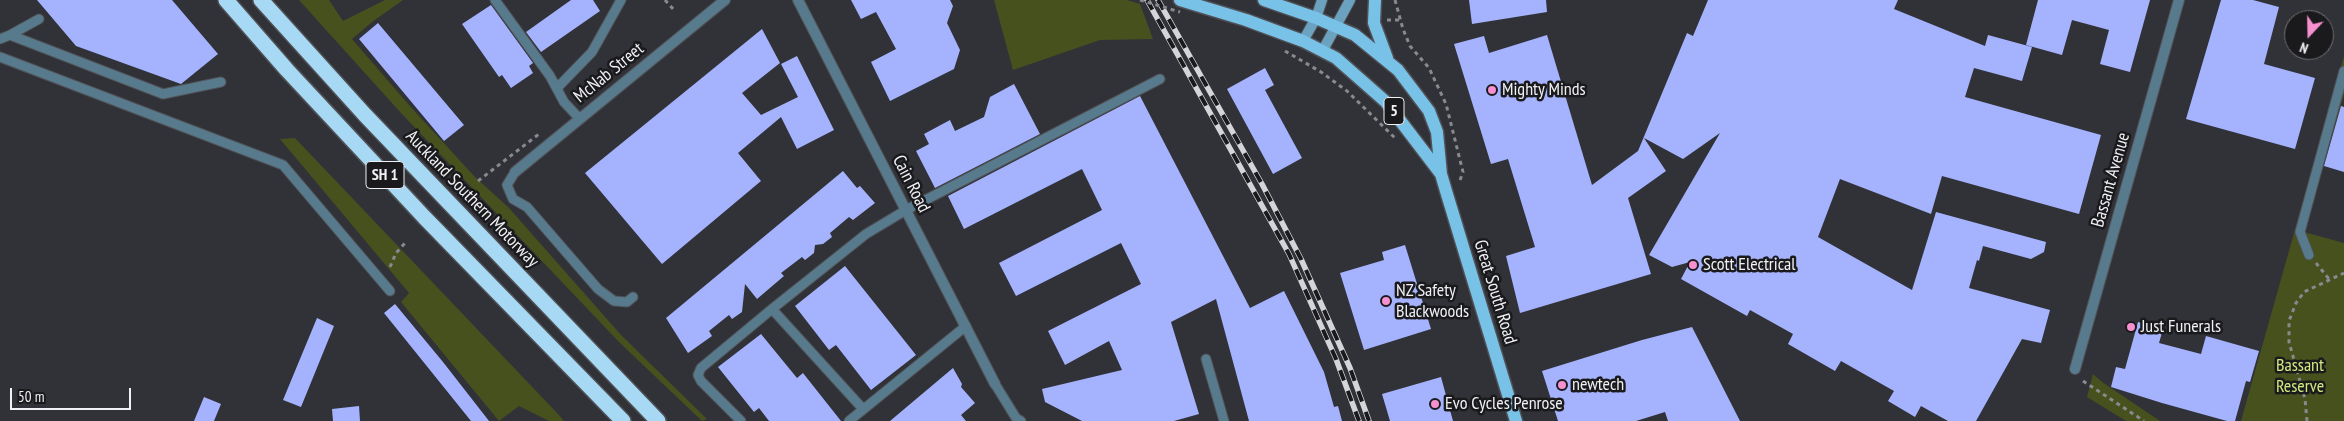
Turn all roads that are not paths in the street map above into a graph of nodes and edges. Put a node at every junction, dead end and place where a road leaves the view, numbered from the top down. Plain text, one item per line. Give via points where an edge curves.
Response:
1 (226, 0) edge
2 (261, 0) edge
3 (495, 0) edge
4 (621, 0) edge
5 (725, 0) edge
6 (798, 0) edge
7 (1264, 0) edge
8 (1322, 0) edge
9 (1350, 0) edge
10 (1375, 0) edge
11 (2178, 0) edge
12 (1180, 6) edge
13 (1316, 18) junction
14 (39, 19) dead end
15 (1337, 26) junction
16 (10, 35) junction
17 (0, 39) edge
18 (1303, 41) junction
19 (1323, 50) junction
20 (0, 57) edge
21 (1388, 60) junction
22 (2344, 71) edge
23 (1160, 79) dead end
24 (221, 82) dead end
25 (558, 87) junction
26 (579, 118) junction
27 (515, 172) joint
28 (1441, 174) junction
29 (906, 210) junction
30 (2309, 255) road end
31 (390, 291) dead end
32 (633, 297) dead end
33 (772, 310) junction
34 (966, 326) junction
35 (1206, 359) dead end
36 (2075, 369) dead end
37 (995, 384) joint
38 (631, 392) junction
39 (863, 409) junction
40 (1017, 420) edge
41 (623, 421) edge
42 (658, 421) edge
43 (669, 421) edge
44 (741, 421) edge
45 (849, 421) edge
46 (1224, 421) edge
47 (1516, 421) edge

1 - 41 highway, SH 1 via 406,197
2 - 38 highway, Auckland Southern Motorway / SH 1 via 365,115
3 - 25 lane
4 - 25 lane via 592,52
5 - 26 street, McNab Street
6 - 29 street, Cain Road
7 - 13 main road, Great South Road / 5
8 - 13 main road
9 - 15 main road
10 - 21 main road via 1374,23
11 - 36 street, Bassant Avenue
12 - 18 main road, Great South Road / 5 via 1246,20
13 - 15 main road, Great South Road / 5
13 - 18 main road
14 - 16 lane
15 - 19 main road
15 - 21 main road, Great South Road / 5 via 1355,34
16 - 17 lane
16 - 24 lane via 163,94
18 - 19 main road, Great South Road / 5
19 - 28 main road, Great South Road / 5 via 1350,69 1386,102
20 - 31 lane via 283,165
21 - 28 main road, Great South Road / 5 via 1429,111 1437,132
22 - 30 lane via 2300,232
23 - 29 lane
25 - 26 lane via 564,102
26 - 27 street, McNab Street
27 - 32 lane via 508,185 513,199 527,207 598,289 614,301 627,302
28 - 47 main road, Great South Road / 5
29 - 33 lane via 866,234
29 - 34 street, Cain Road
33 - 39 lane
33 - 44 lane via 701,368 698,375
34 - 37 street, Cain Road
34 - 39 lane
35 - 46 lane
37 - 40 lane
38 - 42 highway, Auckland Southern Motorway / SH 1
38 - 43 highway
39 - 45 lane

